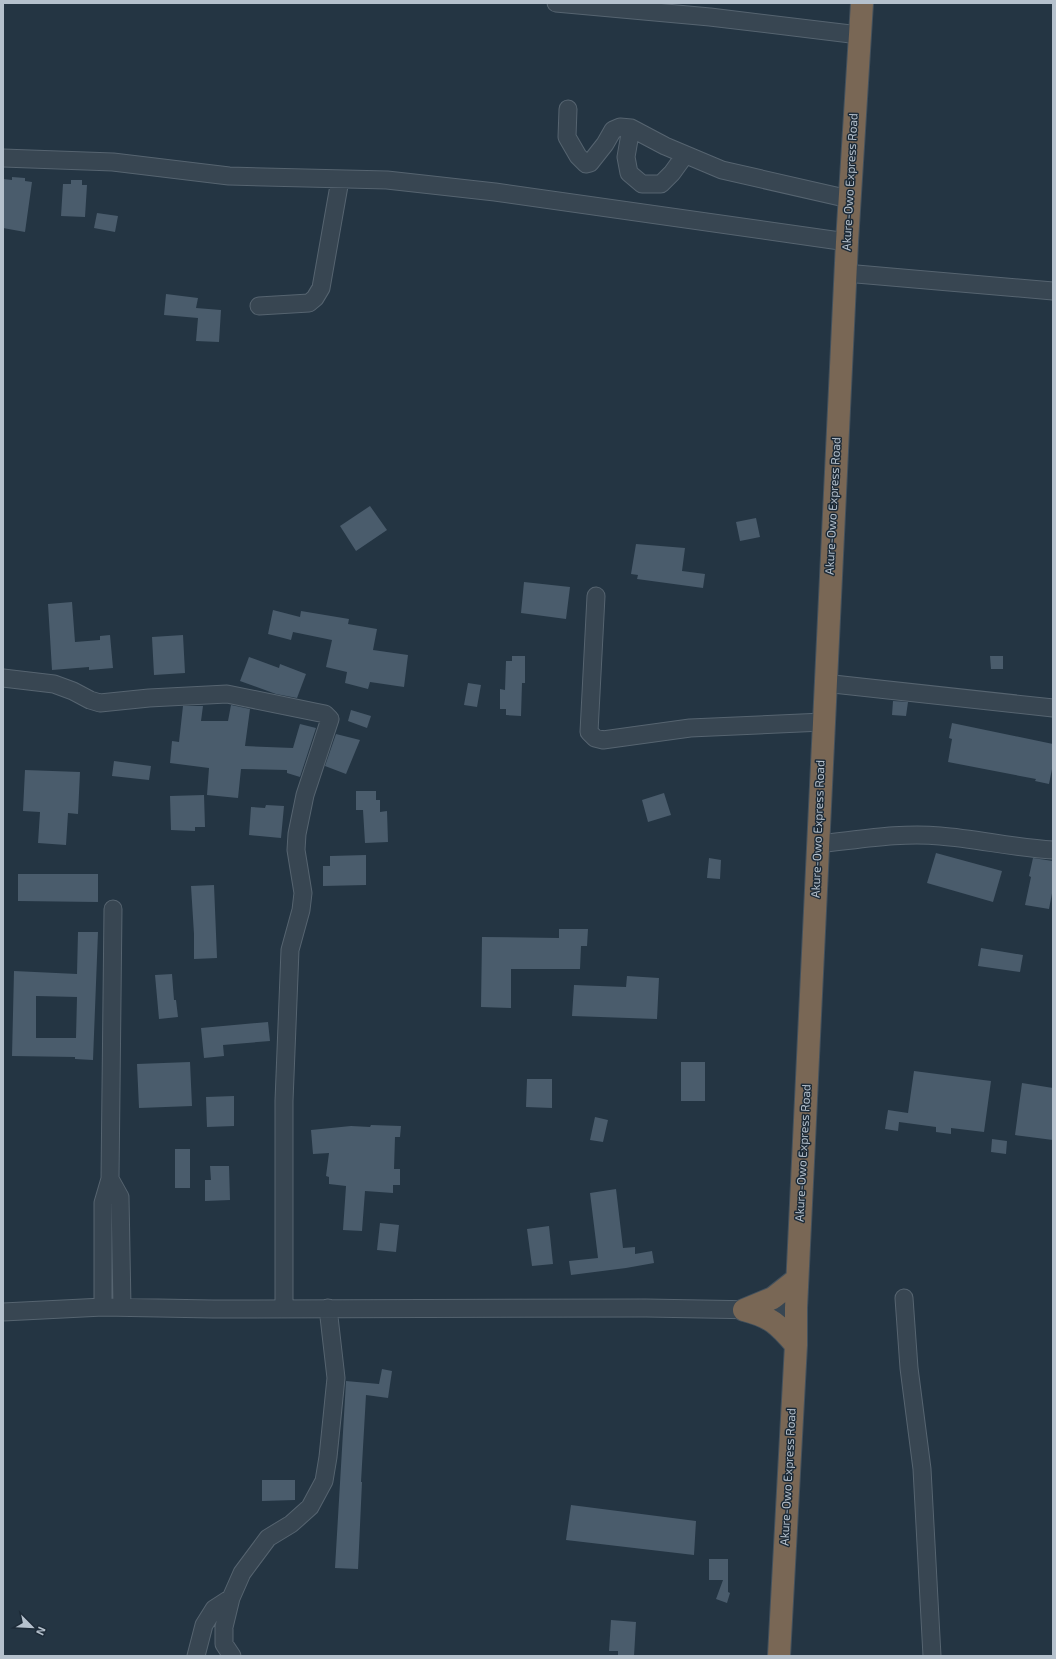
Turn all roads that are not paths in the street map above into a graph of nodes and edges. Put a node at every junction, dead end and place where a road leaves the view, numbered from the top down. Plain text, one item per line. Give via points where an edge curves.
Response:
1 (556, 3) edge
2 (862, 3) edge
3 (636, 7) edge
4 (859, 35) junction
5 (568, 108) dead end
6 (631, 128) junction
7 (685, 155) junction
8 (3, 158) edge
9 (340, 180) junction
10 (849, 199) junction
11 (847, 242) junction
12 (845, 272) junction
13 (1053, 291) edge
14 (259, 306) dead end
15 (596, 596) dead end
16 (3, 678) edge
17 (824, 683) junction
18 (1053, 708) edge
19 (823, 722) junction
20 (818, 844) junction
21 (1053, 850) edge
22 (113, 910) dead end
23 (110, 1179) junction
24 (797, 1279) junction
25 (904, 1298) dead end
26 (103, 1307) junction
27 (122, 1307) junction
28 (284, 1308) junction
29 (328, 1308) junction
30 (796, 1308) junction
31 (744, 1310) junction
32 (3, 1312) edge
33 (796, 1345) junction
34 (231, 1598) junction
35 (196, 1656) edge
36 (232, 1656) edge
37 (779, 1656) edge
38 (932, 1656) edge

1 - 3 street
2 - 4 highway, Akure-Owo Express Road
3 - 4 street
4 - 10 highway, Akure-Owo Express Road
5 - 6 street via 567,137 586,164 590,163 613,130 620,127
6 - 7 street
6 - 7 street via 626,158 629,173 642,184 661,184 672,174
7 - 10 street via 722,170
8 - 9 street via 113,162 235,176
9 - 11 street via 387,180 495,192
9 - 14 street via 321,288 315,298 309,303
10 - 11 highway, Akure-Owo Express Road
11 - 12 highway, Akure-Owo Express Road
12 - 13 street
12 - 17 highway, Akure-Owo Express Road
15 - 19 street via 589,732 595,738 603,740 690,728
16 - 28 street via 54,684 100,703 227,694 325,714 330,719 305,796 296,834 303,893 290,950 284,1102
17 - 18 street
17 - 19 highway, Akure-Owo Express Road
19 - 20 highway, Akure-Owo Express Road
20 - 21 street via 906,834
20 - 24 highway, Akure-Owo Express Road
22 - 23 street
23 - 26 street via 103,1202
23 - 27 street via 120,1197
24 - 30 highway, Akure-Owo Express Road
24 - 31 highway via 773,1298
25 - 38 street via 909,1368 922,1469
26 - 27 street
26 - 32 street
27 - 28 street
28 - 29 street
29 - 31 street
29 - 34 street via 336,1378 324,1481 310,1507 291,1524 268,1538 242,1573
30 - 31 street
30 - 33 highway, Akure-Owo Express Road
31 - 33 highway via 771,1320
33 - 37 highway, Akure-Owo Express Road
34 - 35 street via 214,1608 204,1625
34 - 36 street via 224,1627 224,1644

